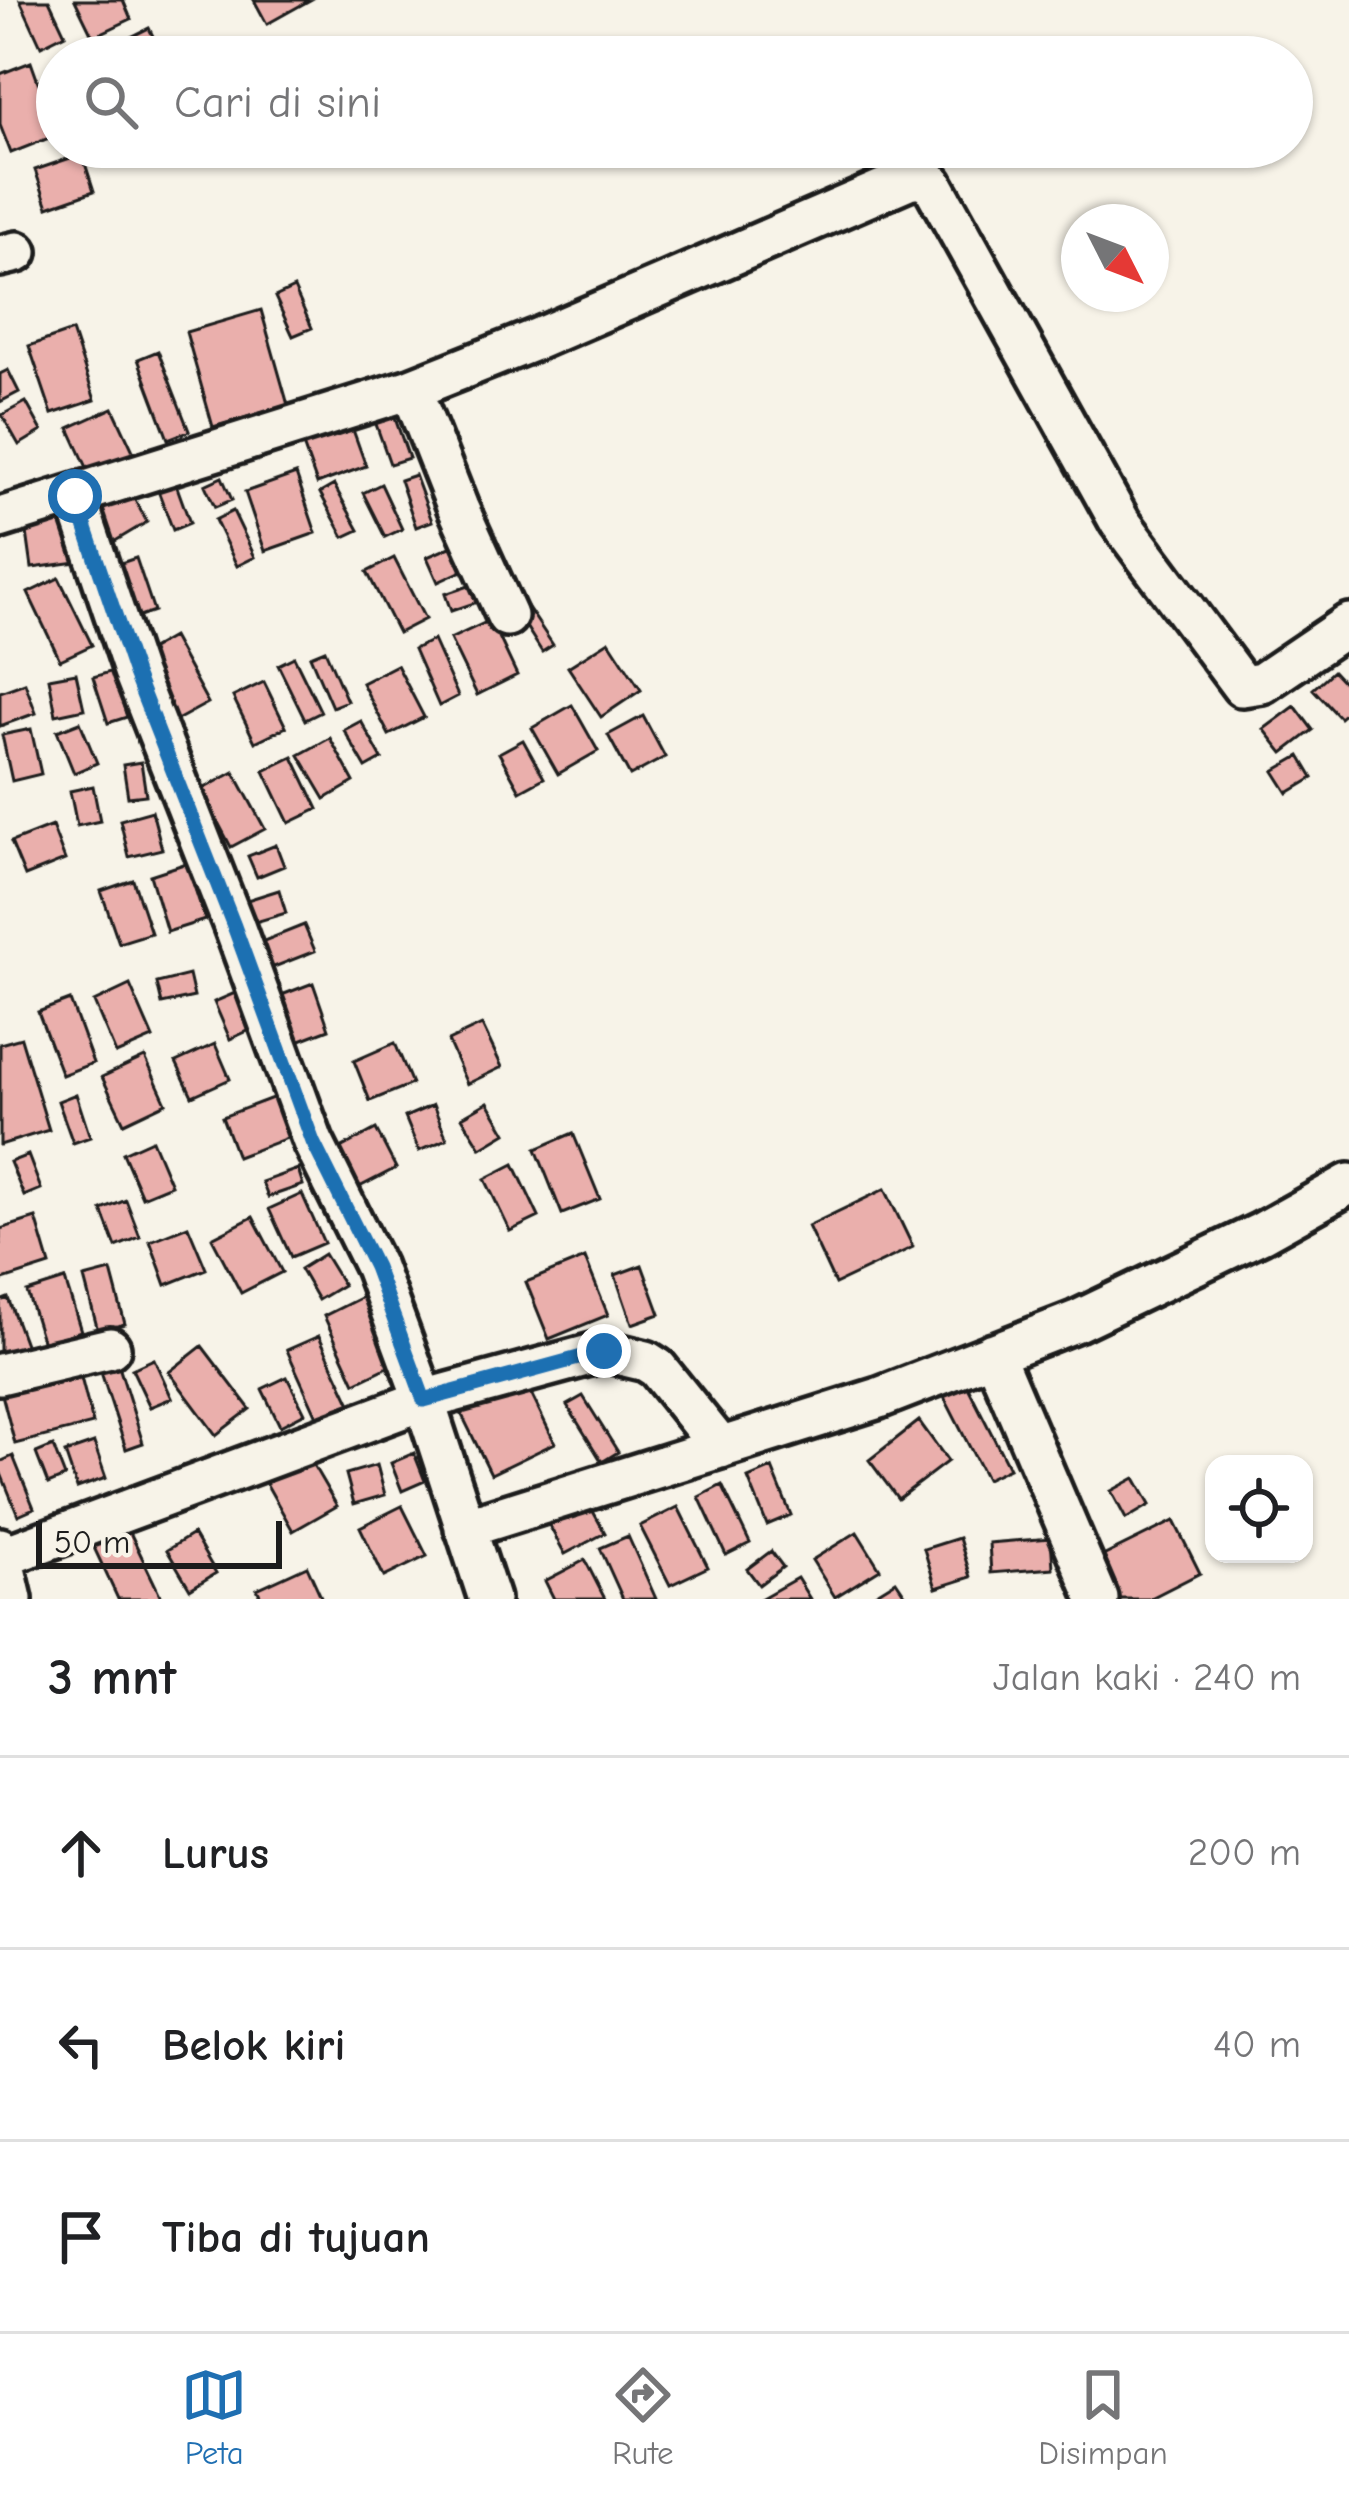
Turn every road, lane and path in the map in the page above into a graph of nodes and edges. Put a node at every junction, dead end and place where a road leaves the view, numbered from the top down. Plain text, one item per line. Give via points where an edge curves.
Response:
1 (411, 389) junction
2 (75, 496) junction
3 (0, 518) edge
4 (507, 616) dead end
5 (1349, 624) edge
6 (1349, 1184) edge
7 (110, 1348) dead end
8 (993, 1353) junction
9 (0, 1374) edge
10 (424, 1400) junction
11 (721, 1448) junction
12 (465, 1528) junction
13 (1, 1553) edge
14 (12, 1599) edge
15 (489, 1599) edge
16 (1098, 1599) edge

1 - 2 street
1 - 4 street
1 - 5 street via 919,177 932,183 1120,522 1242,686 1262,683
2 - 3 street
2 - 10 street via 313,1142 375,1267
6 - 8 street via 1077,1322
7 - 9 street
8 - 11 street
8 - 16 street
10 - 11 street via 604,1351 657,1368
10 - 12 street
10 - 13 street
11 - 12 street
12 - 15 street
13 - 14 street

